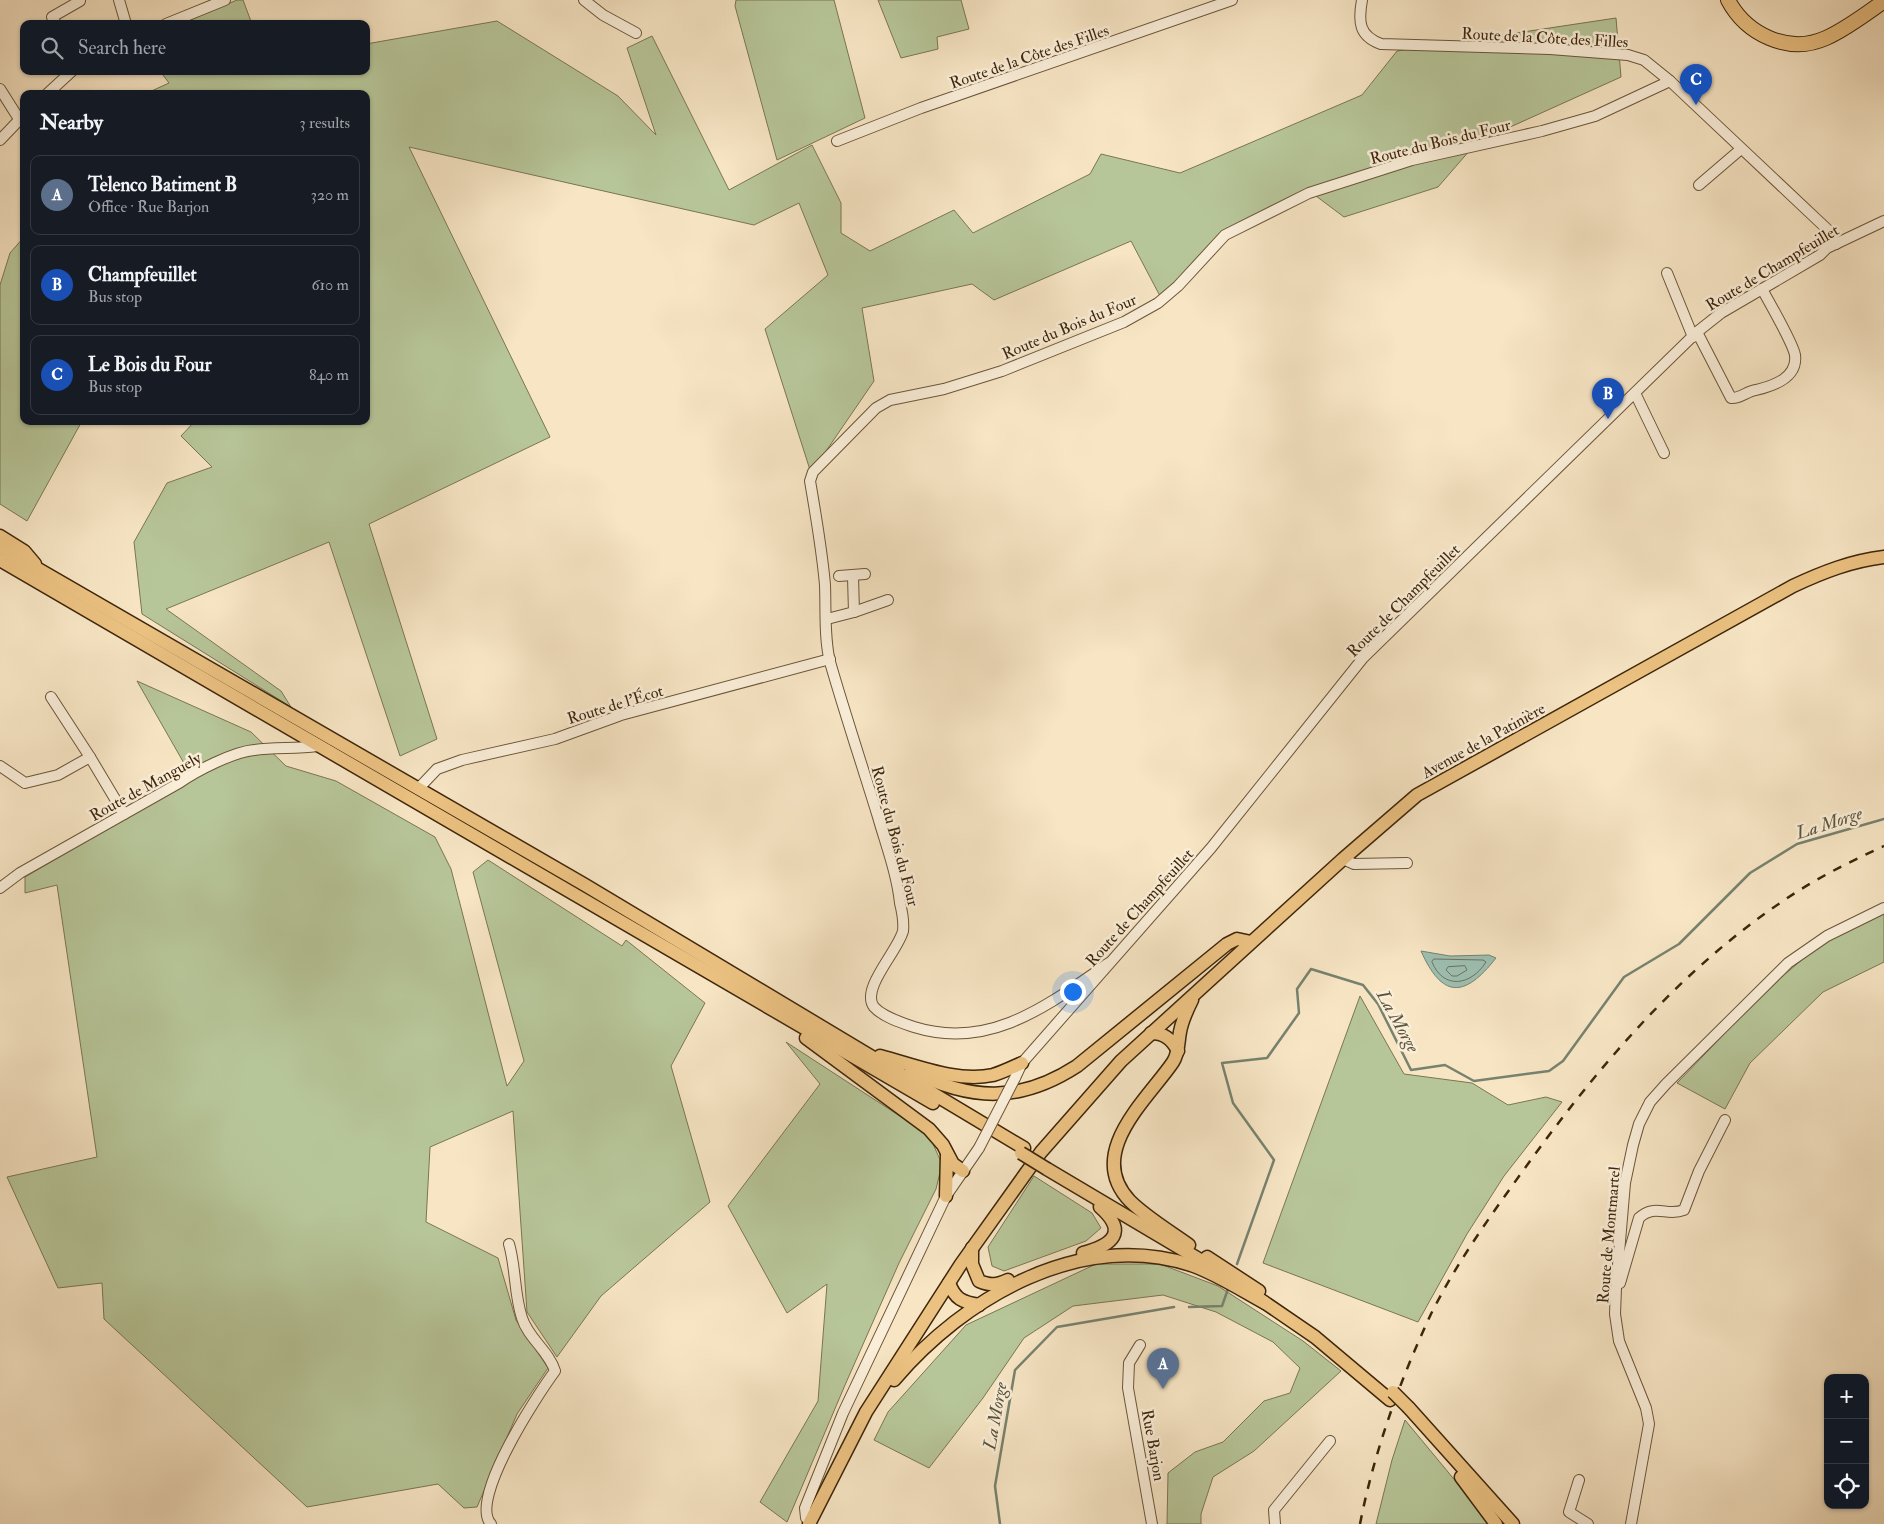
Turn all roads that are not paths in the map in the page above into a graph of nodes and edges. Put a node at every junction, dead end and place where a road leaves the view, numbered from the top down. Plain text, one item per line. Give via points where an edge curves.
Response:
1 (119, 0) edge
2 (225, 0) edge
3 (584, 0) edge
4 (1232, 0) edge
5 (1362, 0) edge
6 (1728, 0) edge
7 (1738, 0) edge
8 (80, 1) edge
9 (1884, 1) edge
10 (54, 20) edge
11 (125, 20) edge
12 (176, 20) edge
13 (1842, 28) junction
14 (636, 33) dead end
15 (68, 75) edge
16 (1670, 80) junction
17 (0, 89) edge
18 (51, 90) edge
19 (20, 114) edge
20 (20, 119) edge
21 (0, 140) edge
22 (837, 141) dead end
23 (1741, 149) junction
24 (1699, 185) dead end
25 (1884, 221) edge
26 (1836, 244) junction
27 (1667, 273) dead end
28 (1762, 289) junction
29 (1695, 334) junction
30 (1635, 393) junction
31 (1664, 454) dead end
32 (0, 536) edge
33 (0, 547) edge
34 (1884, 557) edge
35 (0, 560) edge
36 (41, 572) junction
37 (864, 574) dead end
38 (839, 576) dead end
39 (853, 577) junction
40 (888, 600) dead end
41 (854, 612) junction
42 (827, 619) junction
43 (830, 659) junction
44 (51, 697) dead end
45 (317, 746) junction
46 (90, 757) junction
47 (0, 766) edge
48 (418, 789) junction
49 (124, 814) junction
50 (1343, 859) junction
51 (1407, 863) dead end
52 (0, 888) edge
53 (1884, 908) edge
54 (1251, 942) junction
55 (1109, 963) junction
56 (1198, 990) junction
57 (742, 994) junction
58 (1151, 1033) junction
59 (850, 1042) junction
60 (1178, 1051) junction
61 (880, 1056) junction
62 (1022, 1063) junction
63 (1725, 1120) dead end
64 (1022, 1150) junction
65 (946, 1152) junction
66 (1048, 1166) junction
67 (963, 1171) junction
68 (946, 1196) junction
69 (509, 1244) dead end
70 (972, 1248) junction
71 (1193, 1248) junction
72 (949, 1283) junction
73 (1616, 1288) junction
74 (1265, 1303) junction
75 (979, 1305) junction
76 (1140, 1345) dead end
77 (1391, 1396) junction
78 (866, 1412) junction
79 (1408, 1412) junction
80 (1330, 1441) dead end
81 (1456, 1459) junction
82 (1580, 1480) dead end
83 (810, 1522) edge
84 (491, 1524) edge
85 (1152, 1524) edge
86 (1274, 1524) edge
87 (1496, 1524) edge
88 (1504, 1524) edge
89 (1513, 1524) edge
90 (1588, 1524) edge
91 (1631, 1524) edge

1 - 11 street
2 - 12 street
3 - 14 street
4 - 22 street, Route de la Côte des Filles via 921,108
5 - 16 street, Route de la Côte des Filles via 1360,25 1370,40 1381,44 1550,49 1628,55 1644,60
6 - 13 highway via 1747,25 1776,40 1808,42 1827,37
7 - 13 highway via 1754,21 1780,34 1807,36
8 - 10 street via 52,17
9 - 13 highway
15 - 18 street
16 - 23 street, Route de la Côte des Filles
16 - 42 street, Route du Bois du Four via 1595,116 1542,132 1412,160 1309,193 1225,235 1178,286 1158,303 1124,322 1002,371 944,389 890,400 876,408 813,472 810,481 822,544
17 - 19 street
20 - 21 street
23 - 24 street
23 - 26 street, Route de la Côte des Filles via 1827,229
25 - 26 street, Route de Champfeuillet
26 - 28 street, Route de Champfeuillet
27 - 29 street
28 - 29 street, Route de Champfeuillet via 1721,313
28 - 29 street via 1795,354 1792,371 1781,381 1731,398
29 - 30 street, Route de Champfeuillet
30 - 31 street
30 - 55 street, Route de Champfeuillet via 1364,658 1212,848
32 - 36 main road via 24,551
33 - 36 main road
34 - 50 main road, Avenue de la Patinière via 1827,570 1794,586 1504,746 1417,796
35 - 45 main road
36 - 48 main road
37 - 39 street
38 - 39 street
39 - 41 street
40 - 41 street
41 - 42 street
42 - 43 street, Route du Bois du Four
43 - 48 street, Route de l'Écot via 621,715 555,739 462,760 437,769
43 - 55 street, Route du Bois du Four via 899,890 903,930 872,987 870,997 874,1007 921,1029 988,1032 1022,1018
44 - 46 street
45 - 49 street, Route de Manguely via 252,750 196,771
45 - 57 main road
46 - 47 street via 58,775 25,783
46 - 49 street
48 - 59 main road
49 - 52 street, Route de Manguely via 20,873
50 - 51 street via 1354,864
50 - 54 main road, Avenue de la Patinière
53 - 73 street, Route de Montmartel via 1827,936 1788,963 1650,1102 1639,1124 1625,1183
54 - 56 main road, Avenue de la Patinière
54 - 61 main road via 1237,939 1227,944 1077,1066 1034,1089 978,1093 923,1077
55 - 62 street, Route de Champfeuillet
56 - 58 main road, Avenue de la Patinière
56 - 60 main road via 1182,1020
57 - 64 main road
57 - 65 main road via 929,1129
58 - 60 main road via 1164,1035 1174,1042
58 - 70 main road, Avenue de la Patinière via 1121,1061 1041,1152
59 - 61 main road
59 - 64 main road
60 - 71 main road via 1127,1122 1117,1148 1116,1172 1130,1202
61 - 62 main road via 970,1076 995,1074
62 - 67 street, Route de Champfeuillet, bridge via 979,1148
63 - 73 street via 1699,1171 1684,1210 1652,1210 1639,1218 1624,1273
64 - 66 main road
65 - 67 main road via 953,1164
65 - 68 main road
66 - 70 main road via 1112,1217 1115,1233 1108,1244 1033,1268 996,1285 979,1281 972,1264
66 - 71 main road
66 - 74 main road
67 - 68 street, Route de Champfeuillet
68 - 83 street, Route de Champfeuillet via 843,1412 805,1508
69 - 84 street via 522,1318 555,1371 528,1407 485,1501
70 - 72 main road, Avenue de la Patinière
71 - 77 main road via 1319,1332
72 - 75 main road via 953,1295
72 - 78 main road, Avenue de la Patinière
73 - 91 street, Route de Montmartel via 1619,1340 1646,1408 1649,1424
74 - 75 main road via 1192,1266 1138,1255 1096,1257 1063,1264 1030,1277
74 - 77 main road
75 - 78 main road via 940,1334
76 - 85 street, Rue Barjon via 1129,1363 1128,1388
77 - 79 main road, bridge
78 - 83 main road
79 - 81 main road
79 - 87 main road
80 - 86 street via 1274,1510
81 - 88 main road
81 - 89 main road
82 - 90 street via 1569,1512

